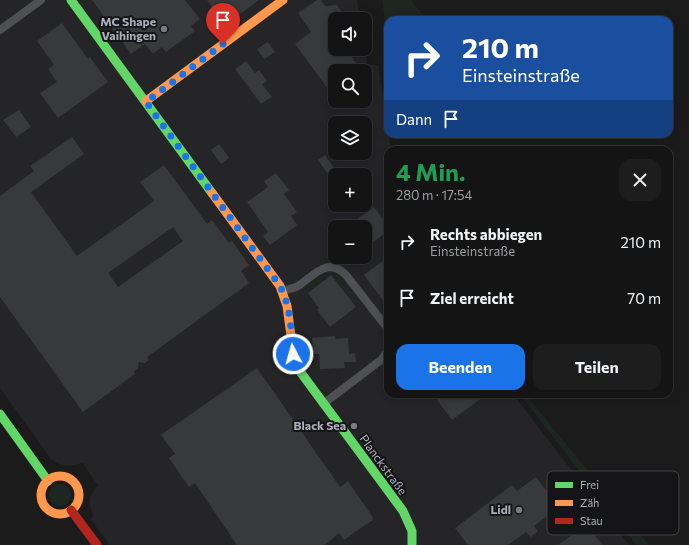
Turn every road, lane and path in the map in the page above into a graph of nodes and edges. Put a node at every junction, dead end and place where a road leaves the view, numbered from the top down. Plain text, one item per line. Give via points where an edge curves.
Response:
1 (41, 0) edge
2 (71, 0) edge
3 (283, 0) edge
4 (0, 30) edge
5 (146, 102) junction
6 (283, 291) junction
7 (384, 324) edge
8 (384, 356) edge
9 (323, 404) junction
10 (0, 414) edge
11 (48, 480) junction
12 (71, 510) junction
13 (97, 545) edge
14 (412, 545) edge

1 - 4 street
2 - 5 street, Planckstraße
3 - 5 street
5 - 6 street, Planckstraße
6 - 7 street via 296,287 322,268 337,268 346,275
6 - 9 street, Planckstraße via 289,311 296,366
8 - 9 street
9 - 14 street, Planckstraße via 403,511 411,526
10 - 11 street
11 - 12 street via 63,477 73,482 79,496 78,502
11 - 12 street via 40,494 46,509 56,514
12 - 13 street

